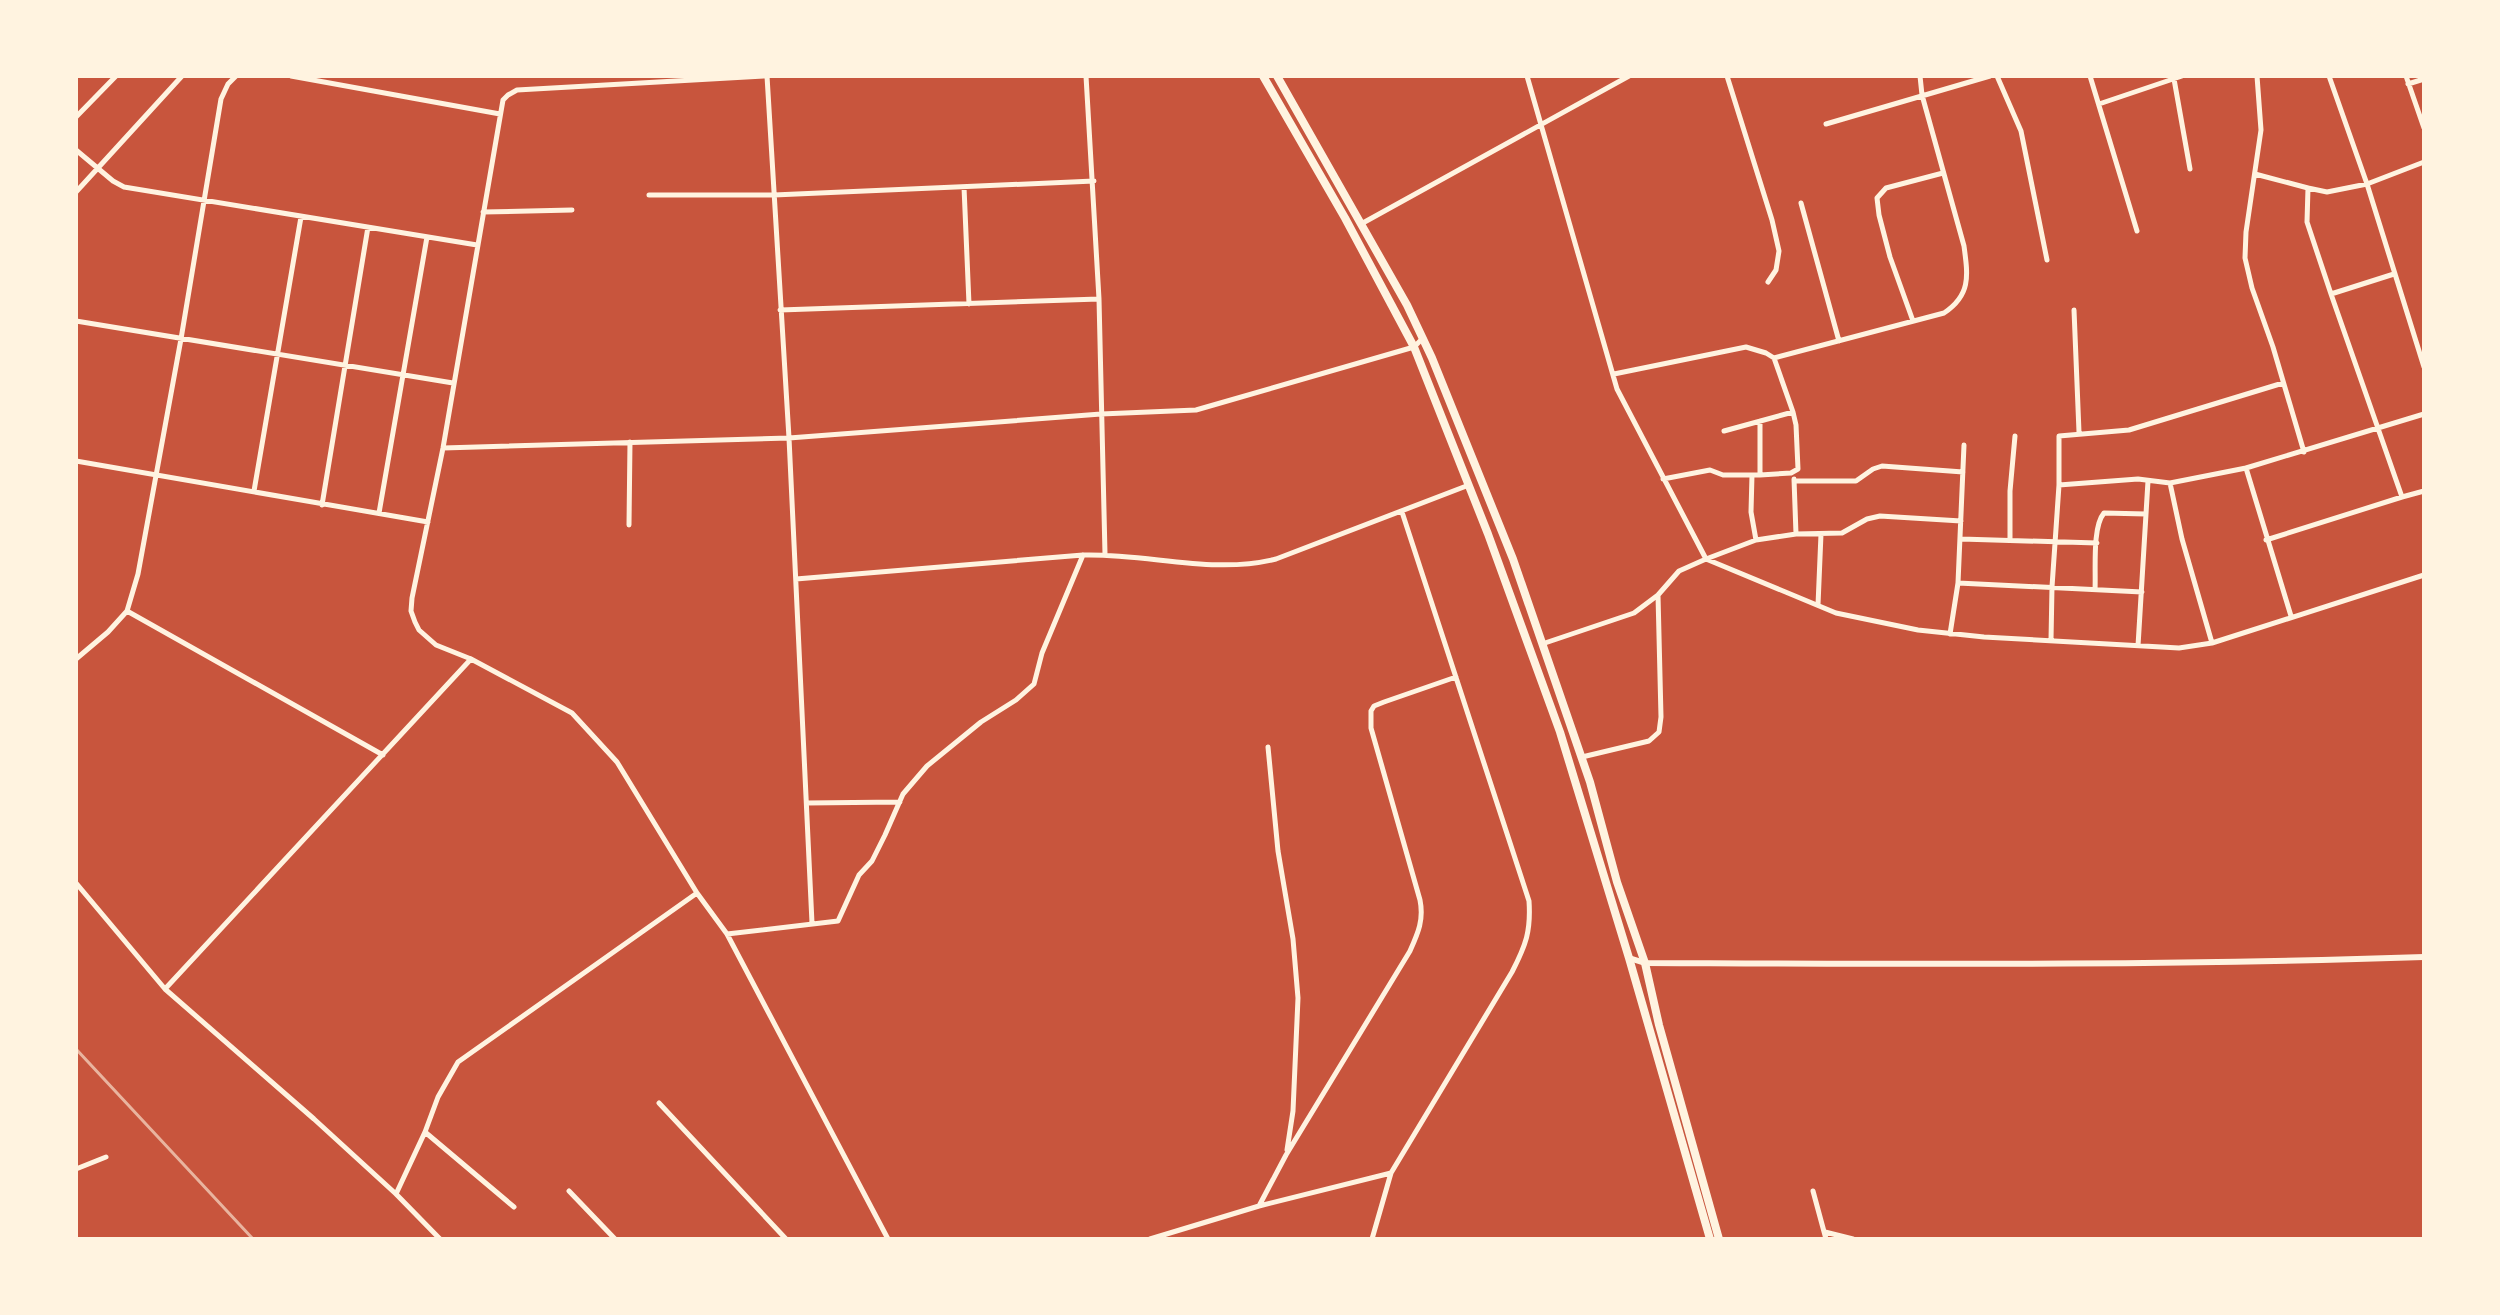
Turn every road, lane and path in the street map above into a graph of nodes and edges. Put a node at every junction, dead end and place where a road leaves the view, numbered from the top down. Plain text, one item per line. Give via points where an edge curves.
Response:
1 (116, 76) edge
2 (182, 76) edge
3 (236, 76) edge
4 (291, 76) edge
5 (766, 76) edge
6 (1086, 76) edge
7 (1263, 76) edge
8 (1277, 76) edge
9 (1527, 76) edge
10 (1629, 76) edge
11 (1727, 76) edge
12 (1920, 76) edge
13 (1990, 76) edge
14 (1997, 76) edge
15 (2090, 76) edge
16 (2182, 76) edge
17 (2257, 76) edge
18 (2329, 76) edge
19 (2406, 76) edge
20 (2174, 79) junction
21 (2424, 79) edge
22 (2408, 84) junction
23 (1922, 95) junction
24 (2099, 104) junction
25 (500, 114) junction
26 (76, 117) edge
27 (1826, 124) dead end
28 (1541, 125) junction
29 (2424, 128) edge
30 (76, 150) edge
31 (2424, 162) edge
32 (96, 168) junction
33 (2190, 169) dead end
34 (1943, 173) junction
35 (2255, 174) junction
36 (1094, 181) junction
37 (2367, 184) junction
38 (964, 187) junction
39 (2308, 188) junction
40 (76, 192) edge
41 (649, 195) dead end
42 (774, 195) junction
43 (205, 200) junction
44 (1801, 203) dead end
45 (572, 210) dead end
46 (483, 212) junction
47 (301, 217) junction
48 (1361, 224) junction
49 (368, 227) junction
50 (2137, 231) dead end
51 (427, 237) junction
52 (477, 245) junction
53 (2047, 260) dead end
54 (2394, 274) junction
55 (1768, 282) dead end
56 (2331, 294) junction
57 (1099, 299) junction
58 (969, 304) junction
59 (780, 310) junction
60 (2074, 310) dead end
61 (76, 321) edge
62 (1913, 321) junction
63 (1423, 338) junction
64 (181, 339) junction
65 (1839, 341) junction
66 (1414, 347) junction
67 (277, 353) junction
68 (1774, 358) junction
69 (344, 364) junction
70 (2424, 367) edge
71 (403, 374) junction
72 (1614, 374) junction
73 (453, 383) junction
74 (2283, 383) junction
75 (1793, 412) junction
76 (1101, 414) junction
77 (2424, 414) edge
78 (1760, 421) junction
79 (2377, 429) junction
80 (1724, 431) dead end
81 (2079, 432) junction
82 (2015, 436) dead end
83 (789, 438) junction
84 (630, 442) junction
85 (1964, 445) dead end
86 (443, 448) junction
87 (2304, 452) junction
88 (76, 461) edge
89 (2246, 468) junction
90 (1795, 472) junction
91 (1963, 472) junction
92 (156, 475) junction
93 (1756, 475) junction
94 (1663, 479) junction
95 (1794, 481) junction
96 (2148, 481) junction
97 (2170, 483) junction
98 (1469, 485) junction
99 (2059, 485) junction
100 (254, 491) junction
101 (2424, 491) edge
102 (2402, 497) junction
103 (322, 505) junction
104 (1402, 512) junction
105 (379, 513) junction
106 (2146, 514) junction
107 (1961, 521) junction
108 (428, 522) junction
109 (629, 525) dead end
110 (1796, 534) junction
111 (1821, 534) junction
112 (1961, 539) junction
113 (1756, 540) junction
114 (2010, 540) junction
115 (2266, 540) junction
116 (2055, 542) junction
117 (2097, 543) junction
118 (1105, 554) junction
119 (1083, 555) junction
120 (1706, 559) junction
121 (2424, 575) edge
122 (796, 579) junction
123 (1958, 583) junction
124 (2052, 587) junction
125 (2095, 590) junction
126 (2142, 592) junction
127 (1658, 595) junction
128 (1818, 605) junction
129 (127, 611) junction
130 (2291, 616) junction
131 (1950, 634) junction
132 (2051, 640) junction
133 (2212, 643) junction
134 (1541, 644) junction
135 (2138, 646) junction
136 (76, 659) edge
137 (471, 659) junction
138 (1457, 677) junction
139 (1268, 747) dead end
140 (383, 755) junction
141 (1581, 757) junction
142 (900, 802) junction
143 (807, 803) junction
144 (76, 883) edge
145 (697, 893) junction
146 (812, 923) junction
147 (727, 934) junction
148 (2424, 957) edge
149 (1629, 958) junction
150 (1645, 963) junction
151 (165, 989) junction
152 (659, 1103) dead end
153 (425, 1132) junction
154 (1286, 1155) junction
155 (106, 1157) dead end
156 (76, 1169) edge
157 (1391, 1173) junction
158 (569, 1191) dead end
159 (1813, 1191) dead end
160 (396, 1194) junction
161 (1259, 1206) junction
162 (514, 1207) dead end
163 (1825, 1236) edge
164 (440, 1239) edge
165 (615, 1239) edge
166 (786, 1239) edge
167 (888, 1239) edge
168 (1150, 1239) edge
169 (1372, 1239) edge
170 (1710, 1239) edge
171 (1719, 1239) edge
172 (1853, 1239) edge

1 - 26 street
2 - 32 street
3 - 43 street via 221,99
4 - 25 street
5 - 25 street via 517,90 503,100
5 - 42 street
6 - 36 street
7 - 66 main road
8 - 48 main road
9 - 28 street
10 - 28 street
11 - 55 street via 1779,251
12 - 23 street
13 - 23 street
14 - 53 street via 2021,131
15 - 24 street
16 - 20 street
17 - 35 street via 2261,130
18 - 37 street
19 - 22 street
20 - 24 street
20 - 33 street
21 - 22 street
22 - 29 street
23 - 27 street
23 - 34 street
24 - 50 street
25 - 46 street
28 - 48 street
28 - 72 street
30 - 32 street
31 - 37 street
32 - 40 street
32 - 43 street via 124,187
34 - 62 street via 1964,246 1965,291 1944,313
34 - 62 street via 1886,188 1877,198 1890,257
35 - 39 street
35 - 74 street via 2245,258
36 - 38 street
36 - 57 street
37 - 39 street via 2327,192
37 - 54 street
38 - 42 street
38 - 58 street
39 - 56 street via 2307,222
41 - 42 street
42 - 59 street
43 - 47 street
43 - 64 street
44 - 65 street
45 - 46 street
46 - 52 street
47 - 49 street
47 - 67 street
48 - 63 main road
49 - 51 street
49 - 69 street
51 - 52 street
51 - 71 street
52 - 73 street
54 - 56 street
54 - 70 street
56 - 79 street
57 - 58 street
57 - 76 street
58 - 59 street
59 - 83 street
60 - 81 street
61 - 64 street
62 - 65 street
63 - 66 street
63 - 134 main road via 1513,559
64 - 67 street
64 - 92 street
65 - 68 street
66 - 76 street via 1196,410
66 - 98 main road
67 - 69 street
67 - 100 street
68 - 72 street via 1737,348
68 - 75 street
69 - 71 street
69 - 103 street
71 - 73 street
71 - 105 street
72 - 94 street
73 - 86 street
74 - 81 street via 2129,430
74 - 87 street
75 - 78 street
75 - 90 street via 1799,460
76 - 83 street
76 - 118 street
77 - 79 street
78 - 80 street
78 - 93 street
79 - 87 street
79 - 102 street
81 - 99 street via 2059,436
82 - 114 street
83 - 84 street
83 - 122 street
84 - 86 street
84 - 109 street
85 - 91 street
86 - 108 street
87 - 89 street
88 - 92 street
89 - 97 street
89 - 115 street
90 - 93 street
90 - 95 street
91 - 95 street via 1882,466 1856,481
91 - 107 street
92 - 100 street
92 - 129 street
93 - 94 street via 1710,470
93 - 113 street via 1751,512
94 - 120 street
95 - 110 street
96 - 97 street
96 - 99 street
96 - 106 street
97 - 133 street
98 - 104 street
98 - 149 main road via 1560,732
99 - 116 street
100 - 103 street
101 - 102 street
102 - 115 street
103 - 105 street
104 - 118 street via 1252,564
104 - 138 street
105 - 108 street
106 - 117 street via 2104,513
106 - 126 street
107 - 111 street via 1880,516 1842,533
107 - 112 street
108 - 137 street via 411,611 419,630 436,645
110 - 111 street
110 - 113 street
111 - 128 street
112 - 114 street
112 - 123 street
113 - 120 street
114 - 116 street
115 - 130 street
116 - 117 street
116 - 124 street
117 - 125 street
118 - 119 street
119 - 122 street
119 - 142 street via 1034,684 927,766
120 - 127 street via 1679,571
120 - 128 street
121 - 130 street
122 - 143 street
123 - 124 street
123 - 131 street
124 - 125 street
124 - 132 street
125 - 126 street
126 - 135 street
127 - 134 street via 1634,613
127 - 141 street via 1659,732 1649,741
128 - 131 street
129 - 136 street
129 - 140 street
130 - 133 street
131 - 132 street
132 - 135 street
133 - 135 street
134 - 141 main road
137 - 140 street
137 - 145 street via 572,713 617,762
138 - 154 street via 1371,711 1371,728 1423,913 1410,951
138 - 157 street via 1529,901 1531,924 1512,972
139 - 154 street via 1298,998
140 - 151 street
141 - 150 main road
142 - 143 street
142 - 146 street via 842,916 831,923
143 - 146 street
144 - 151 street
145 - 147 street
145 - 153 street via 458,1062
146 - 147 street
147 - 167 street
148 - 150 street via 2131,964
149 - 150 street
149 - 170 main road
150 - 171 main road
151 - 160 street
152 - 166 street
153 - 160 street
153 - 162 street
154 - 161 street
155 - 156 street
157 - 161 street
157 - 169 street
158 - 165 street
159 - 163 street
160 - 164 street
161 - 168 street
163 - 172 street

